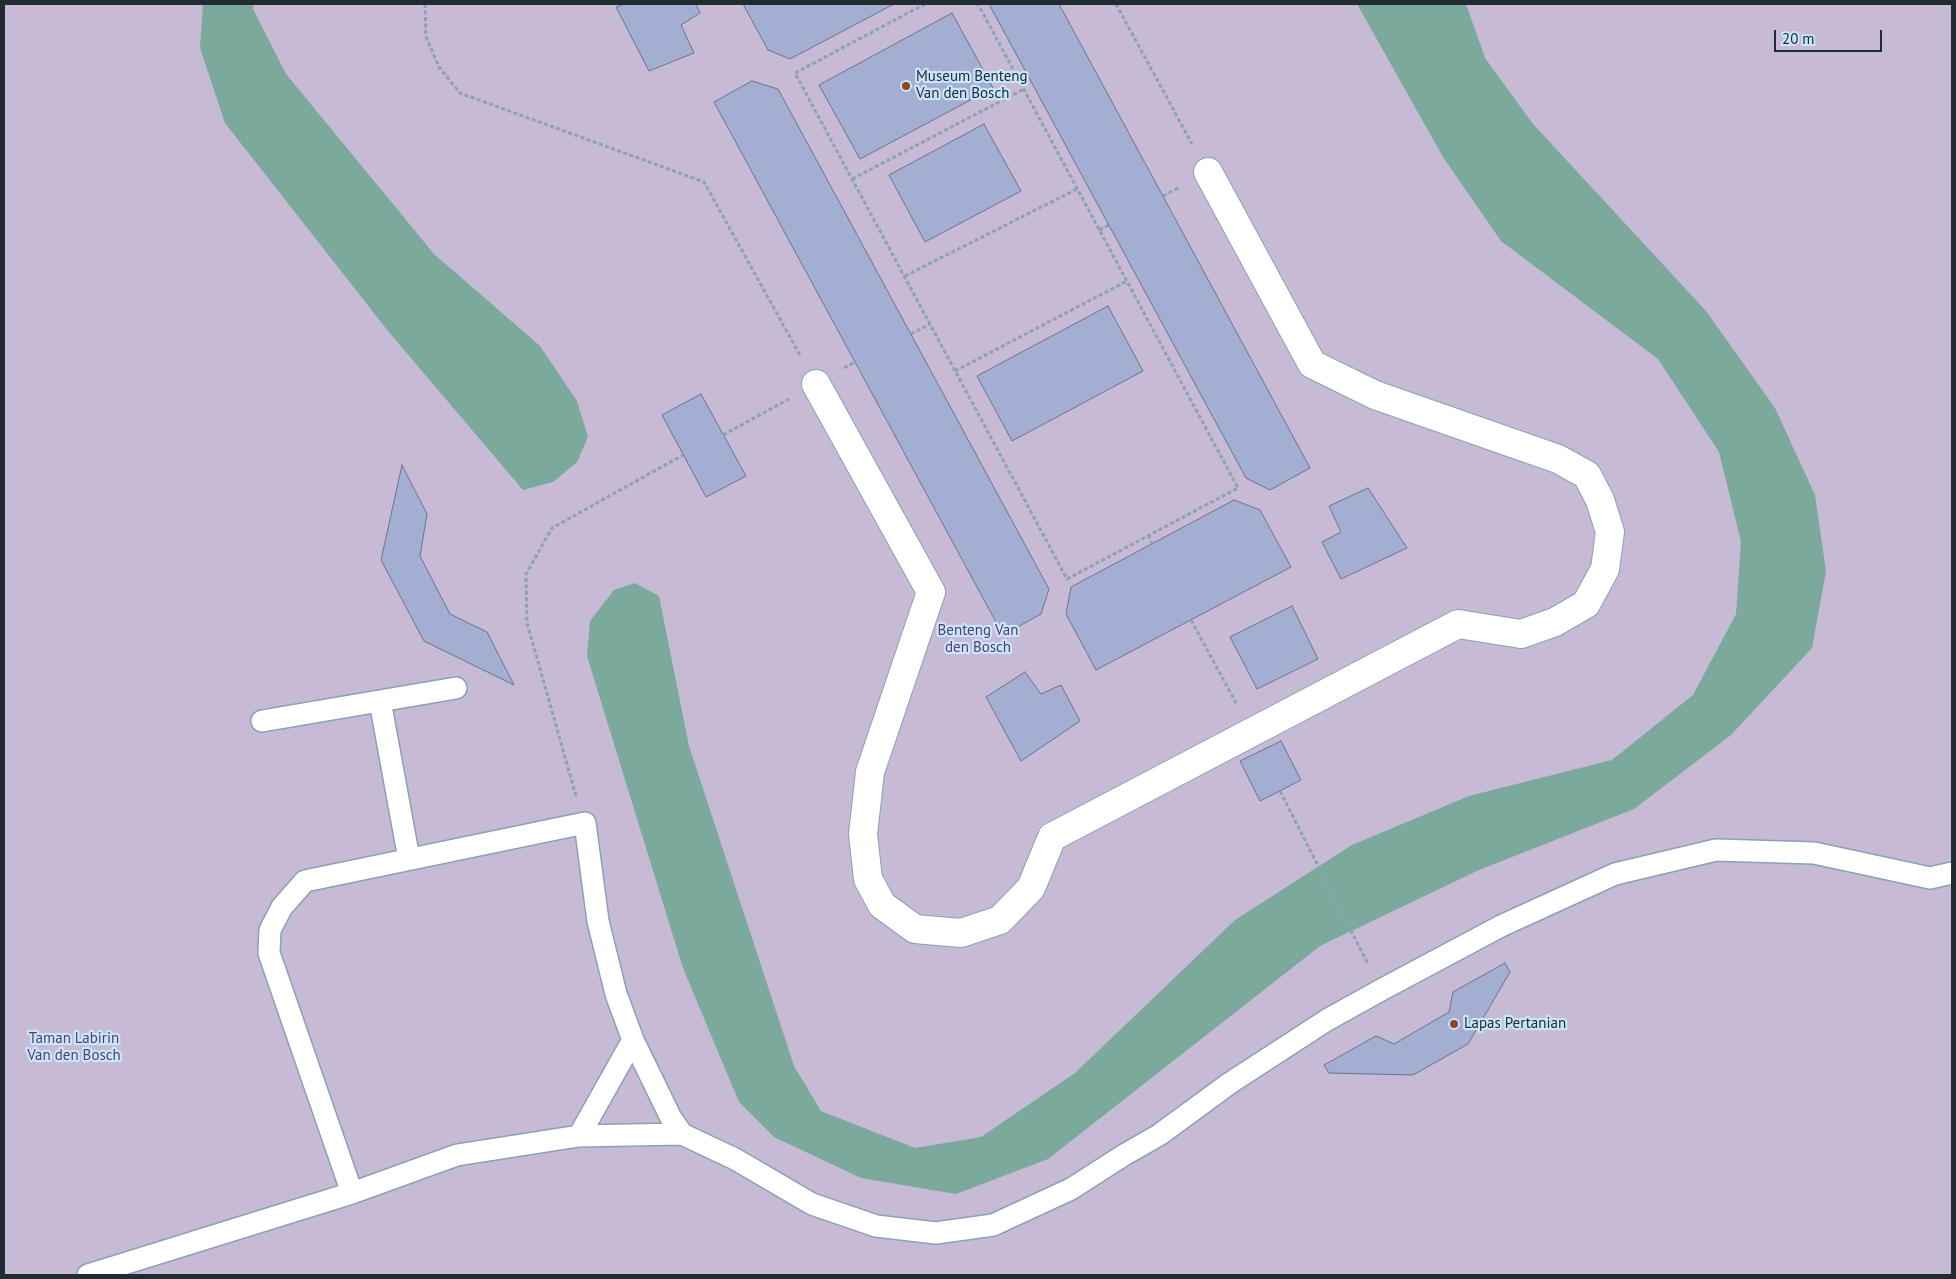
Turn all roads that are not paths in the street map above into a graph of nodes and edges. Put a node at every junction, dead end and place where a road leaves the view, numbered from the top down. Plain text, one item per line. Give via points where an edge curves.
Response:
1 (1208, 172) road end
2 (816, 384) road end
3 (456, 688) dead end
4 (380, 701) junction
5 (262, 721) dead end
6 (409, 859) junction
7 (1952, 873) edge
8 (633, 1040) junction
9 (682, 1134) junction
10 (580, 1136) junction
11 (352, 1193) junction
12 (88, 1275) edge

1 - 2 street via 1312,364 1375,395 1558,459 1587,475 1600,500 1610,532 1605,569 1586,604 1555,622 1521,634 1458,624 1052,837 1031,888 1000,920 961,933 915,929 882,905 868,879 863,834 870,772 931,592
3 - 4 lane
4 - 5 lane
4 - 6 lane
6 - 8 lane via 585,823 598,921 616,994
6 - 11 lane via 305,881 282,907 270,930 269,954
7 - 9 lane via 1930,878 1814,853 1716,850 1615,874 1501,926 1327,1020 1072,1190 993,1225 936,1233 876,1226 812,1204 735,1159
8 - 9 lane
8 - 10 lane
9 - 10 lane
10 - 11 lane via 457,1155
11 - 12 lane

